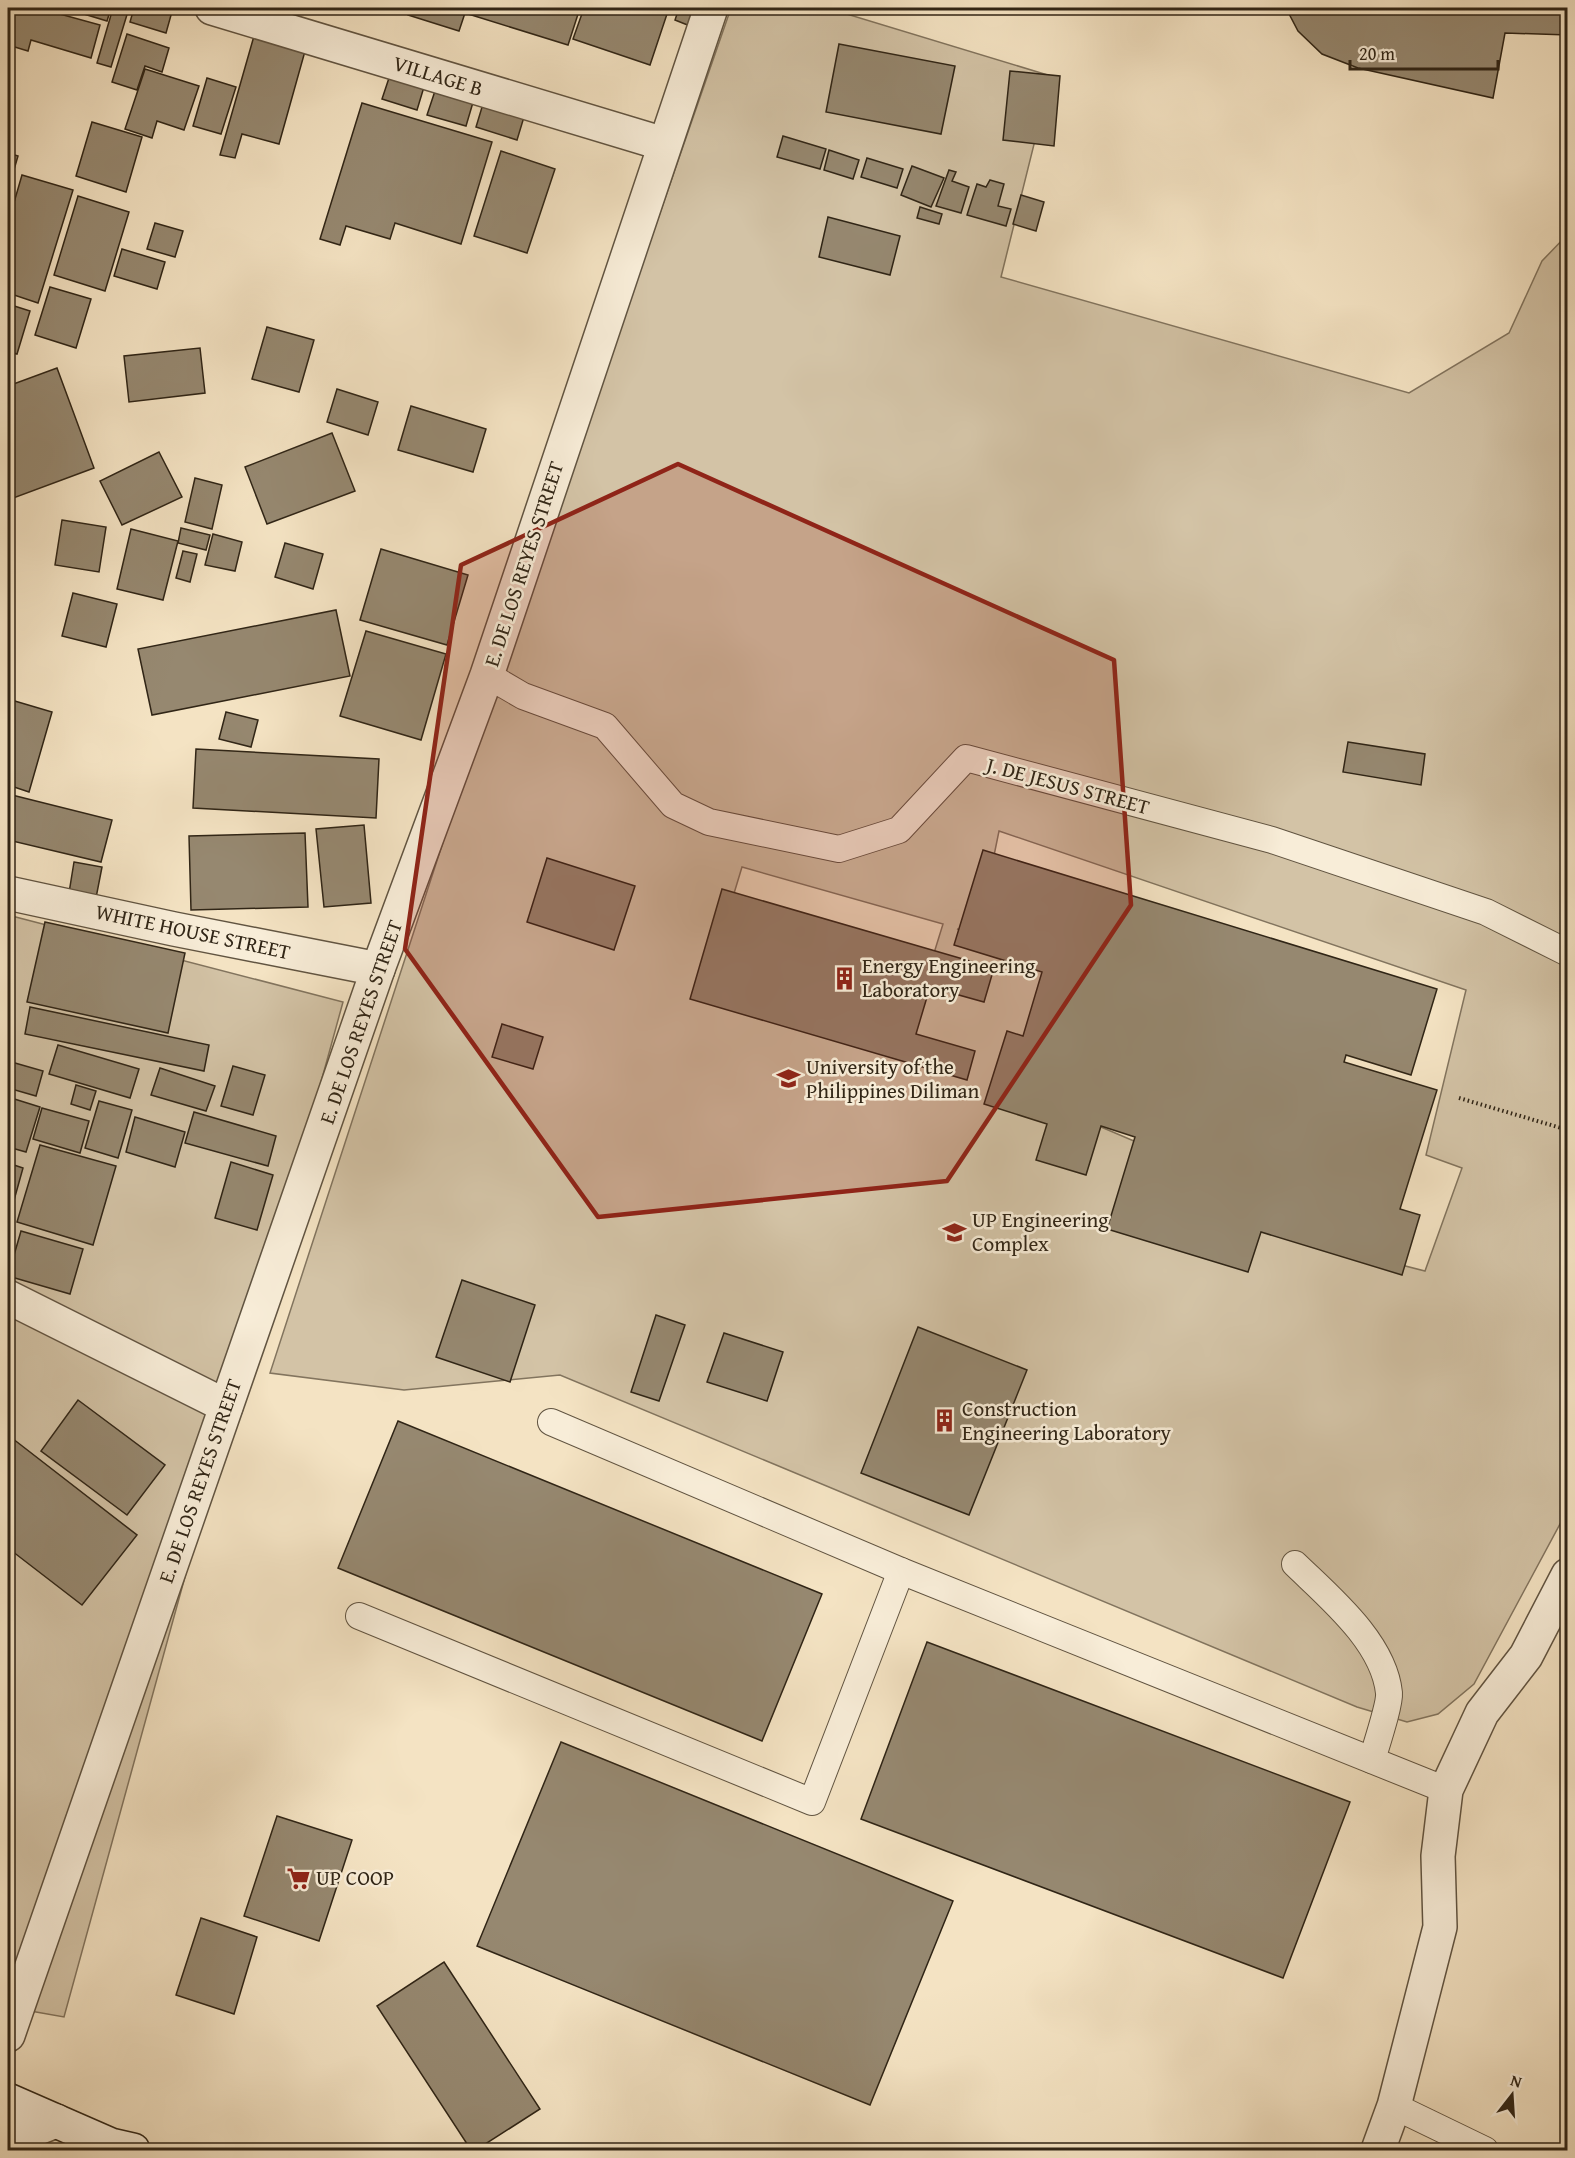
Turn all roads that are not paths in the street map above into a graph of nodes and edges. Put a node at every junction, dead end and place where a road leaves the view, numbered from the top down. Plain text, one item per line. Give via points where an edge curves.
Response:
1 (212, 8) edge
2 (711, 8) edge
3 (664, 144) junction
4 (487, 675) junction
5 (8, 893) edge
6 (1568, 953) edge
7 (378, 969) junction
8 (8, 1297) edge
9 (226, 1406) junction
10 (551, 1422) dead end
11 (1295, 1564) dead end
12 (901, 1570) junction
13 (1568, 1575) edge
14 (359, 1616) dead end
15 (1372, 1760) junction
16 (1446, 1790) junction
17 (8, 2035) edge
18 (8, 2100) edge
19 (1394, 2106) junction
20 (56, 2121) junction
21 (8, 2140) edge
22 (133, 2151) edge
23 (1378, 2151) edge
24 (1485, 2151) edge

1 - 3 street, VILLAGE B
2 - 3 street, E. DE LOS REYES STREET
3 - 4 street, E. DE LOS REYES STREET
4 - 6 lane, J. DE JESUS STREET via 524,696 605,726 673,805 710,822 839,849 899,830 966,758 1272,840 1486,912
4 - 7 street, E. DE LOS REYES STREET
5 - 7 street, WHITE HOUSE STREET
7 - 9 street, E. DE LOS REYES STREET
8 - 9 street
9 - 17 street, E. DE LOS REYES STREET
10 - 12 lane
11 - 15 lane via 1357,1624 1382,1668 1389,1694
12 - 14 lane via 812,1802
12 - 15 lane
13 - 16 street via 1526,1656 1482,1713
15 - 16 lane
16 - 19 street via 1438,1856 1440,1927
18 - 20 street
19 - 23 street
19 - 24 lane
20 - 21 street
20 - 22 street

